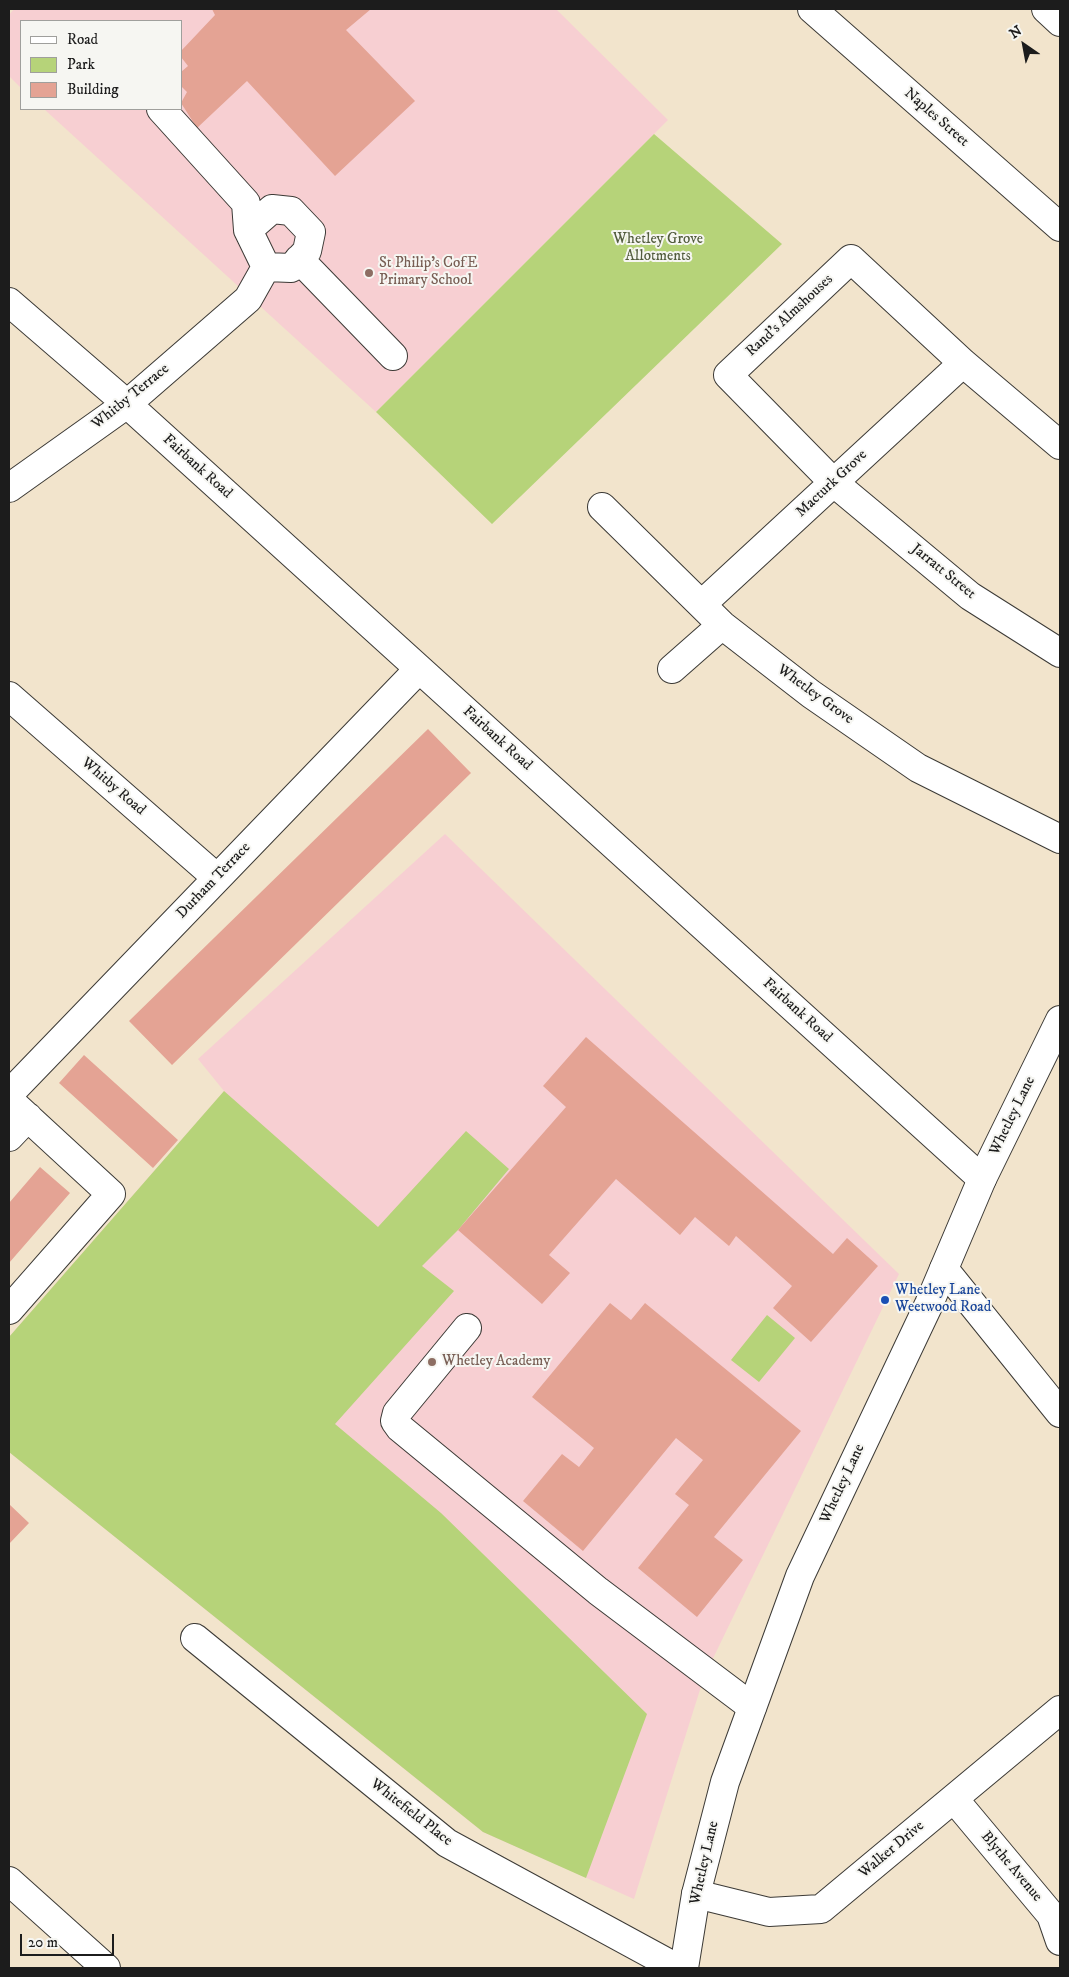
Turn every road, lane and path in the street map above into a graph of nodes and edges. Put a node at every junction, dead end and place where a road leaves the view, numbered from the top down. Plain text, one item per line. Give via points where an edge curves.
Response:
1 (1046, 9) edge
2 (827, 13) edge
3 (1060, 22) edge
4 (162, 110) edge
5 (1060, 227) edge
6 (248, 230) junction
7 (299, 259) junction
8 (266, 267) junction
9 (9, 302) edge
10 (393, 356) dead end
11 (963, 363) junction
12 (127, 404) junction
13 (1060, 445) edge
14 (833, 482) junction
15 (9, 488) edge
16 (602, 506) dead end
17 (702, 604) junction
18 (722, 625) junction
19 (1060, 653) edge
20 (419, 669) junction
21 (672, 669) dead end
22 (9, 696) edge
23 (1060, 839) edge
24 (217, 878) junction
25 (1060, 1020) edge
26 (9, 1094) edge
27 (18, 1108) edge
28 (9, 1137) edge
29 (982, 1179) junction
30 (944, 1269) junction
31 (9, 1310) edge
32 (467, 1328) dead end
33 (1060, 1413) edge
34 (195, 1638) dead end
35 (752, 1707) junction
36 (1060, 1710) edge
37 (954, 1799) junction
38 (11, 1887) edge
39 (696, 1894) junction
40 (1060, 1941) edge
41 (106, 1968) edge
42 (677, 1968) edge
43 (684, 1968) edge

1 - 3 street
2 - 5 street, Naples Street
4 - 6 street via 246,203
6 - 7 street via 272,209 291,211 311,232 307,251
6 - 8 street
7 - 8 street via 290,268
7 - 10 street
8 - 12 street, Whitby Terrace via 248,299
9 - 12 street, Fairbank Road
11 - 13 street
11 - 14 street, Macturk Grove
11 - 14 street, Rand's Almshouses via 851,259 728,375
12 - 15 street, Whitby Terrace
12 - 20 street, Fairbank Road
14 - 17 street, Macturk Grove
14 - 19 street, Jarratt Street via 970,596
16 - 17 street, Whetley Grove
17 - 18 street, Whetley Grove
18 - 21 street
18 - 23 street, Whetley Grove via 811,694 918,768
20 - 24 street, Durham Terrace
20 - 29 street, Fairbank Road
22 - 24 street, Whitby Road
24 - 26 street, Durham Terrace
25 - 29 street, Whetley Lane
27 - 28 street
27 - 31 street via 112,1194
29 - 30 street, Whetley Lane
30 - 33 street
30 - 35 street, Whetley Lane via 800,1576
32 - 35 street via 397,1413 395,1421 400,1428 598,1591
34 - 42 street, Whitefield Place via 446,1843
35 - 39 street, Whetley Lane via 725,1782
36 - 37 street, Walker Drive
37 - 39 street, Walker Drive via 821,1909 769,1912
37 - 40 street, Blythe Avenue via 1051,1915
38 - 41 street
39 - 43 street, Whetley Lane

